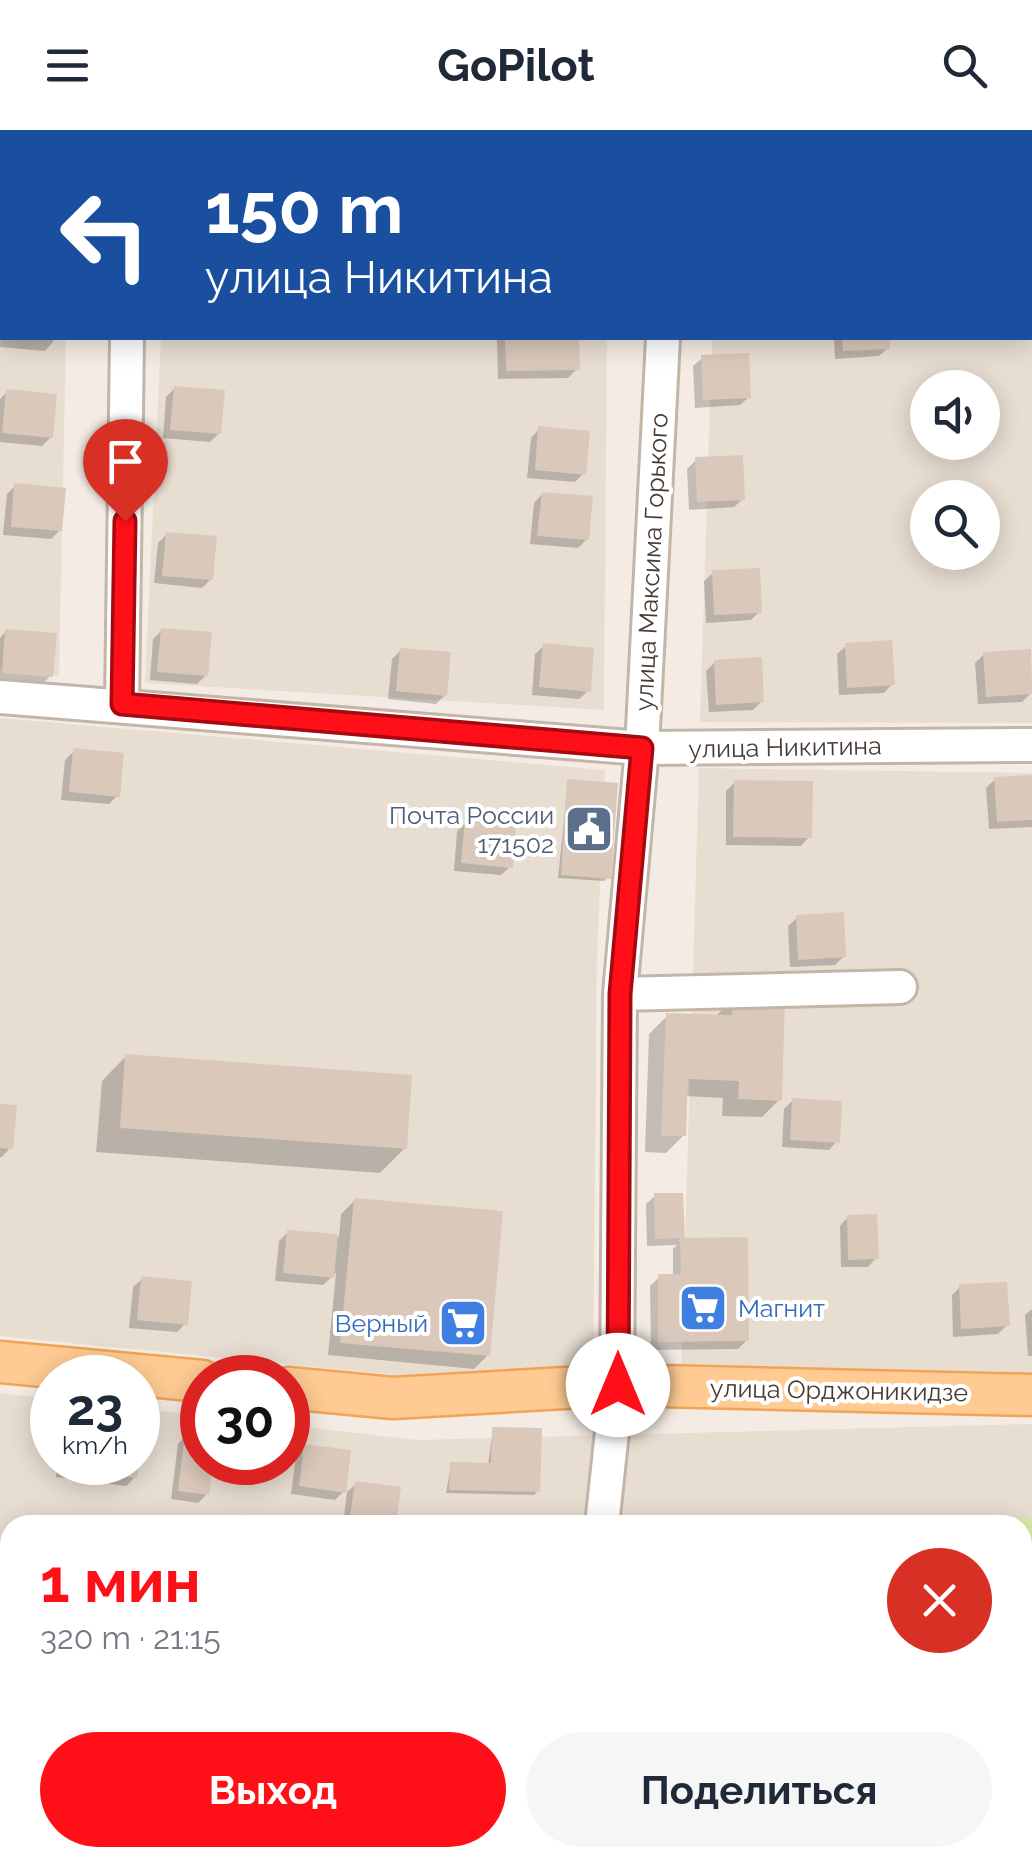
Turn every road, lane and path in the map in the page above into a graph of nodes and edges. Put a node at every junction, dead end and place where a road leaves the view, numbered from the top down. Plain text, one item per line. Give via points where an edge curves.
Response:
1 (128, 340) edge
2 (663, 340) edge
3 (0, 697) edge
4 (122, 704) junction
5 (1032, 745) edge
6 (642, 748) junction
7 (900, 987) dead end
8 (620, 994) junction
9 (0, 1362) edge
10 (180, 1379) edge
11 (618, 1385) junction
12 (310, 1390) edge
13 (1032, 1394) edge
14 (603, 1515) edge

1 - 4 street
2 - 6 street, улица Максима Горького
3 - 4 street, улица Никитина
4 - 6 street, улица Никитина
5 - 6 street, улица Никитина
6 - 8 street, улица Максима Горького
7 - 8 street
8 - 11 street, улица Максима Горького
9 - 10 main road
11 - 12 main road, улица Орджоникидзе via 393,1398
11 - 13 main road, улица Орджоникидзе
11 - 14 street, улица Максима Горького

